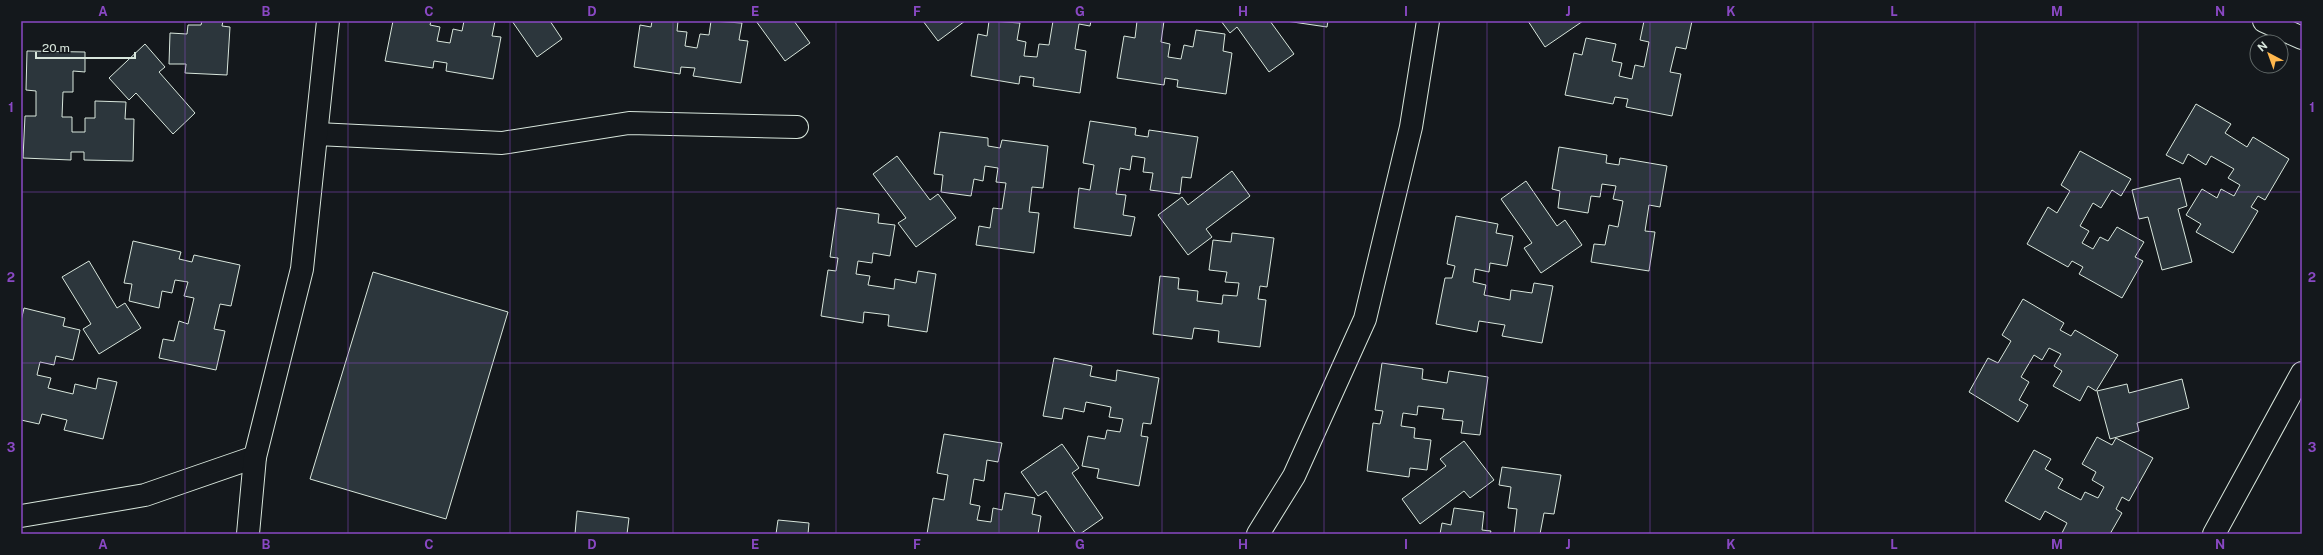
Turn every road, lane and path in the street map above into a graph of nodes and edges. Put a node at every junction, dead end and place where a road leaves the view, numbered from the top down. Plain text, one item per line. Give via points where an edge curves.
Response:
1 (328, 21) edge
2 (1428, 21) edge
3 (2264, 21) edge
4 (2302, 38) edge
5 (797, 127) dead end
6 (316, 134) junction
7 (2302, 373) edge
8 (255, 457) junction
9 (21, 516) edge
10 (248, 534) edge
11 (1258, 534) edge
12 (2214, 534) edge

1 - 6 street
2 - 11 street via 1411,128 1365,319 1294,476
3 - 4 street
5 - 6 street via 629,123 502,143
6 - 8 street via 302,269
7 - 12 street
8 - 9 street via 145,495
8 - 10 street

